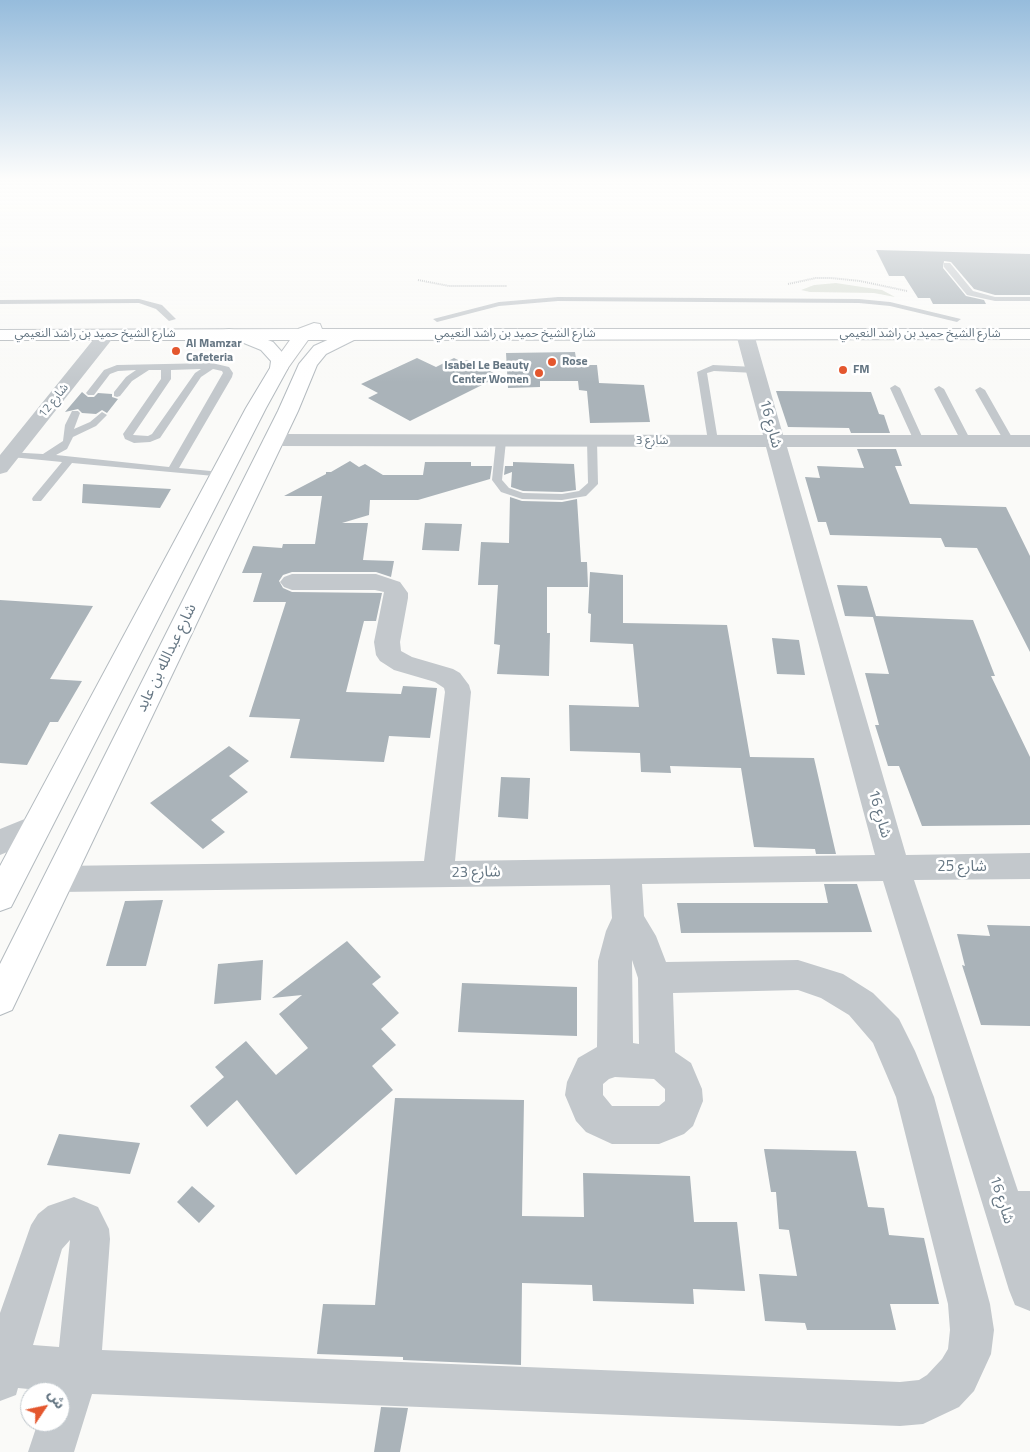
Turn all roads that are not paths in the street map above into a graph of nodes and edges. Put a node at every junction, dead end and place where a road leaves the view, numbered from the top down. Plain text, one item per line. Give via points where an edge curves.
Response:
1 (947, 265) dead end
2 (1030, 299) edge
3 (0, 302) edge
4 (0, 319) edge
5 (172, 319) junction
6 (375, 319) junction
7 (1030, 319) edge
8 (107, 334) junction
9 (229, 334) junction
10 (303, 334) junction
11 (352, 334) junction
12 (744, 334) junction
13 (1030, 334) edge
14 (0, 335) edge
15 (212, 366) junction
16 (146, 368) junction
17 (166, 368) junction
18 (279, 368) junction
19 (754, 370) junction
20 (895, 388) dead end
21 (939, 389) dead end
22 (980, 390) dead end
23 (91, 393) dead end
24 (117, 394) dead end
25 (256, 408) junction
26 (288, 411) junction
27 (75, 413) dead end
28 (102, 415) dead end
29 (70, 435) junction
30 (274, 440) junction
31 (501, 441) junction
32 (592, 441) junction
33 (919, 441) junction
34 (966, 441) junction
35 (1009, 441) junction
36 (1030, 441) edge
37 (713, 442) junction
38 (774, 442) junction
39 (46, 457) junction
40 (70, 459) junction
41 (6, 461) edge
42 (172, 470) junction
43 (222, 474) junction
44 (37, 499) dead end
45 (292, 582) dead end
46 (76, 751) junction
47 (121, 753) junction
48 (37, 826) junction
49 (0, 843) edge
50 (1030, 866) edge
51 (894, 867) junction
52 (625, 872) junction
53 (438, 874) junction
54 (59, 879) junction
55 (0, 897) edge
56 (628, 918) junction
57 (654, 978) junction
58 (0, 999) edge
59 (615, 1060) junction
60 (657, 1062) junction
61 (1018, 1211) edge
62 (1030, 1290) edge
63 (77, 1371) junction
64 (2, 1372) edge
65 (51, 1452) edge

1 - 2 lane via 970,293 995,299
3 - 5 lane via 139,301 159,306
4 - 5 main road, شارع الشيخ حميد بن راشد النعيمي
5 - 6 main road, شارع الشيخ حميد بن راشد النعيمي
6 - 7 main road, شارع الشيخ حميد بن راشد النعيمي
6 - 10 main road via 322,325
8 - 9 main road, شارع الشيخ حميد بن راشد النعيمي
8 - 14 main road, شارع الشيخ حميد بن راشد النعيمي
8 - 41 street, شارع 12
9 - 10 main road, شارع الشيخ حميد بن راشد النعيمي
9 - 18 main road via 267,346 280,360
10 - 11 main road, شارع الشيخ حميد بن راشد النعيمي
10 - 18 main road
11 - 12 main road, شارع الشيخ حميد بن راشد النعيمي
11 - 26 main road, شارع عبدالله بن عابد via 329,344 313,356
12 - 13 main road, شارع الشيخ حميد بن راشد النعيمي
12 - 19 street, شارع 16
15 - 17 lane
15 - 17 lane via 198,375 156,436 134,440 128,434 166,379
15 - 42 lane via 226,369 227,377
16 - 17 lane
16 - 23 lane via 123,366 106,372
16 - 24 lane via 129,379
18 - 25 main road
19 - 37 lane via 714,368 702,372
19 - 38 street, شارع 16
20 - 33 lane
21 - 34 lane
22 - 35 lane
25 - 26 main road via 276,403 283,404
25 - 43 main road
26 - 30 main road, شارع عبدالله بن عابد
27 - 29 lane
28 - 29 lane via 93,424
29 - 39 lane via 63,447
30 - 31 street, شارع 3
30 - 47 main road, شارع عبدالله بن عابد
31 - 32 street, شارع 3
31 - 32 lane via 497,474 500,485 522,496 554,497 582,494 593,484
32 - 37 street, شارع 3
33 - 34 street, شارع 3
33 - 38 street, شارع 3
34 - 35 street, شارع 3
35 - 36 street, شارع 3
37 - 38 street, شارع 3
38 - 51 street, شارع 16
39 - 40 lane
39 - 41 lane
40 - 42 lane
40 - 44 lane
42 - 43 lane
43 - 46 main road
45 - 53 street via 376,582 392,587 396,598 387,642 389,655 403,664 444,675 456,685 458,692
46 - 47 main road via 101,738 117,741
46 - 48 main road
47 - 54 main road, شارع عبدالله بن عابد
48 - 49 street
48 - 55 main road
50 - 51 street, شارع 25
51 - 52 street, شارع 23
51 - 61 street, شارع 16
52 - 53 street, شارع 23
52 - 56 street
53 - 54 street, شارع 23
54 - 58 main road, شارع عبدالله بن عابد
56 - 57 street via 644,946
56 - 59 street via 615,961
57 - 60 street
57 - 63 street via 798,975 831,985 861,1004 886,1031 915,1098 969,1304 972,1330 968,1354 958,1375 943,1392 923,1402 900,1404
59 - 60 street
59 - 60 street via 601,1063 591,1070 585,1082 584,1095 589,1108 599,1119 612,1125 659,1125 671,1121 680,1112 684,1089 674,1072
61 - 62 street, شارع 16
63 - 64 street
63 - 64 street via 90,1240 84,1221 74,1217 62,1220 45,1239
63 - 65 street

